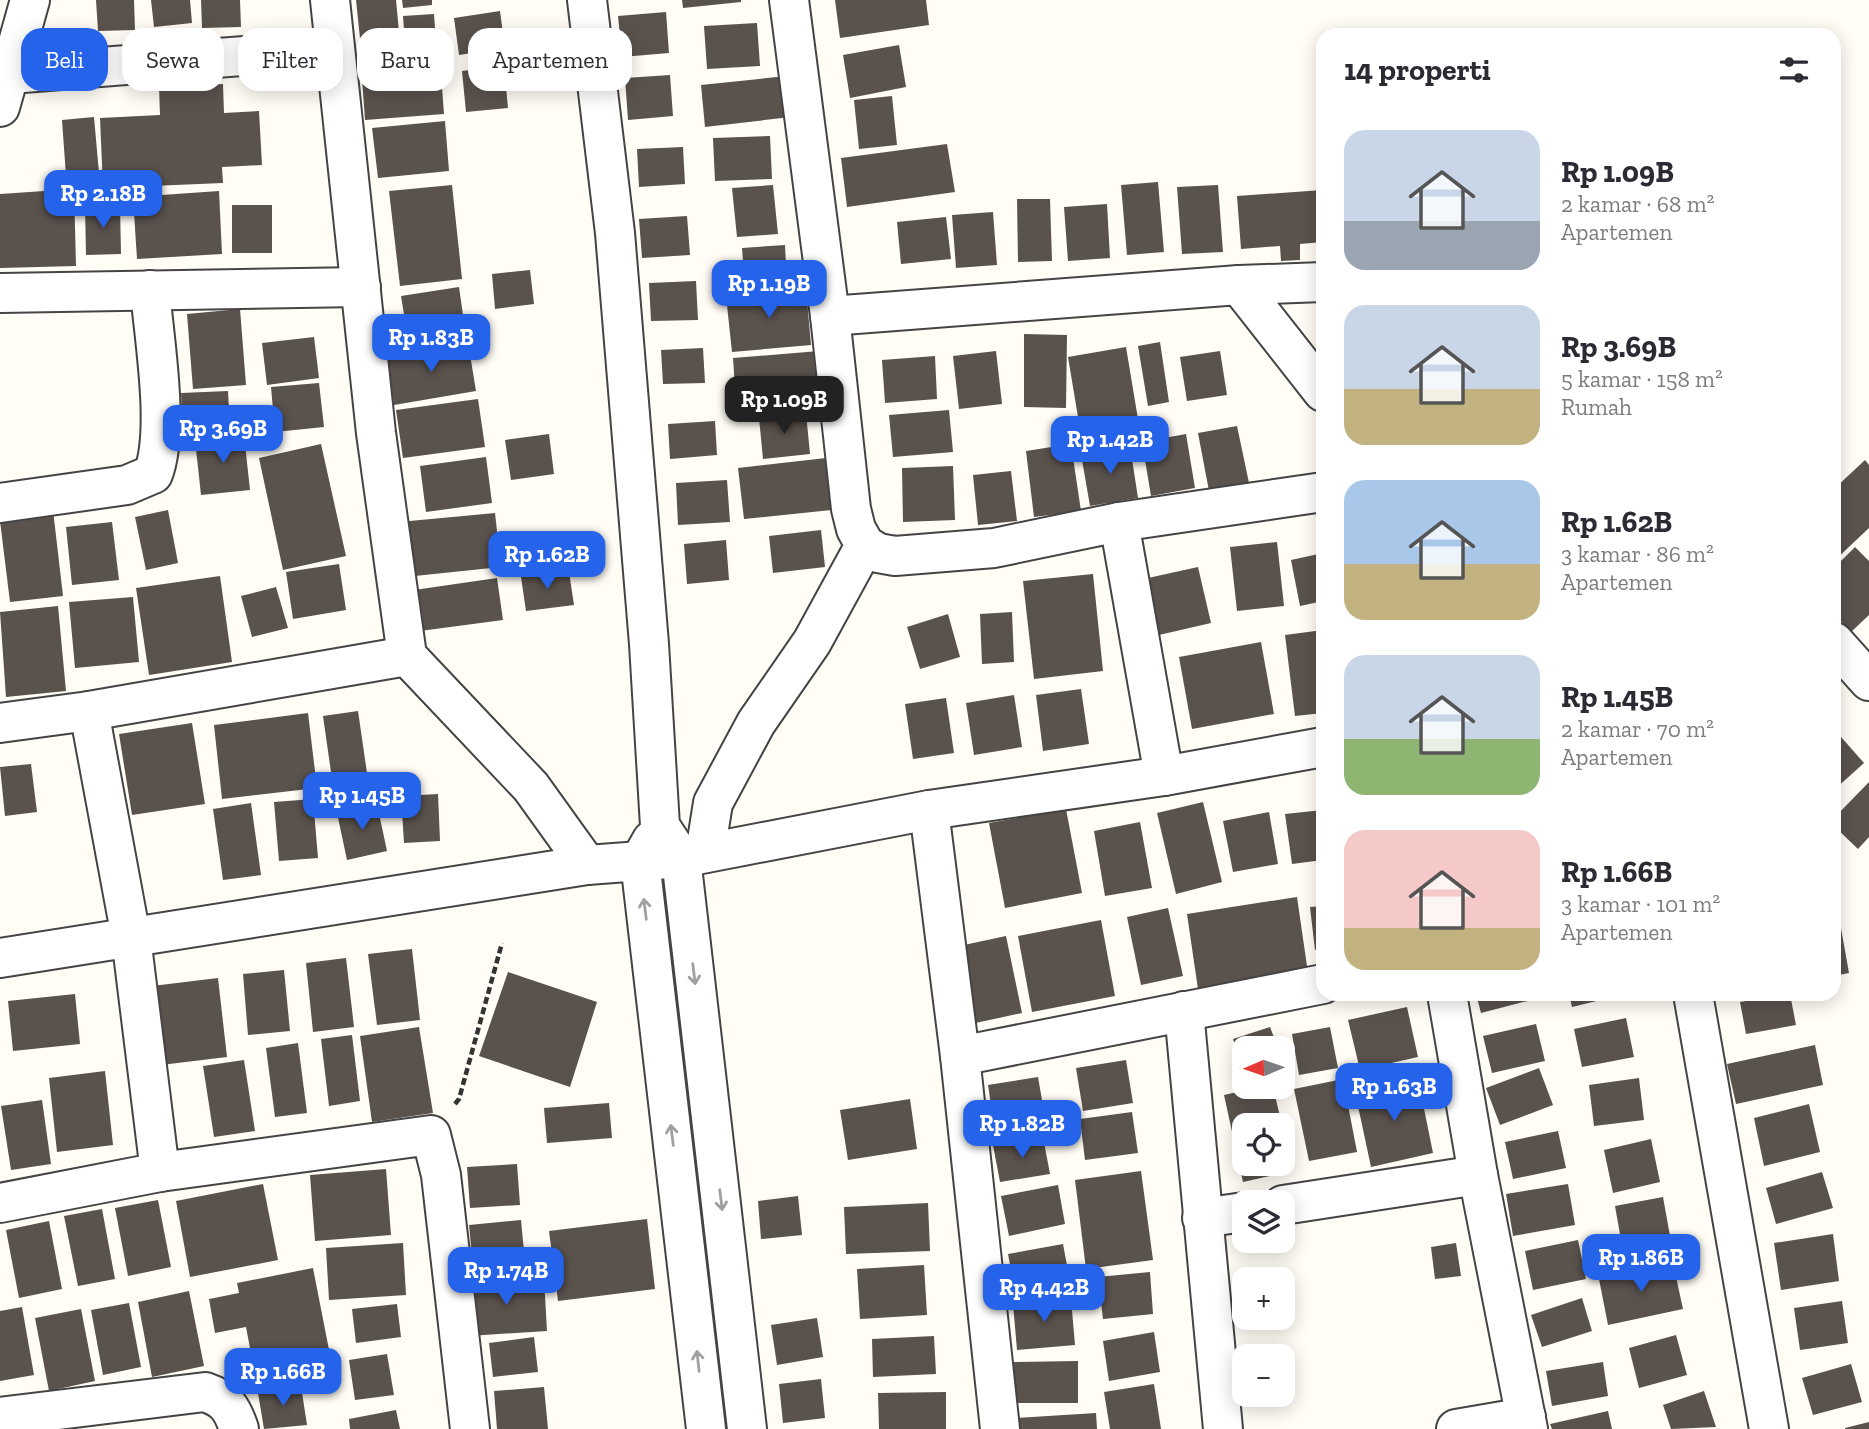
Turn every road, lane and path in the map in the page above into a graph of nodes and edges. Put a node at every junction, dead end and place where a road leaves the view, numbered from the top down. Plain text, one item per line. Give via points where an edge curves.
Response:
1 (30, 0) edge
2 (330, 0) edge
3 (587, 0) edge
4 (789, 0) edge
5 (332, 28) edge
6 (238, 61) edge
7 (5, 90) edge
8 (338, 91) edge
9 (1316, 282) edge
10 (1239, 285) junction
11 (361, 287) junction
12 (150, 290) junction
13 (0, 293) edge
14 (830, 316) junction
15 (1316, 383) edge
16 (1316, 493) edge
17 (0, 503) edge
18 (1119, 522) junction
19 (865, 545) junction
20 (407, 656) junction
21 (89, 711) junction
22 (0, 723) edge
23 (1316, 748) edge
24 (1164, 776) junction
25 (929, 810) junction
26 (660, 826) junction
27 (693, 855) junction
28 (640, 861) junction
29 (587, 865) junction
30 (131, 937) junction
31 (502, 943) dead end
32 (0, 958) edge
33 (1316, 985) edge
34 (1448, 1001) edge
35 (1694, 1001) edge
36 (1184, 1011) junction
37 (960, 1056) junction
38 (430, 1135) junction
39 (160, 1172) junction
40 (1478, 1175) junction
41 (0, 1203) edge
42 (1295, 1203) edge
43 (1232, 1214) edge
44 (1202, 1218) junction
45 (0, 1417) edge
46 (1527, 1423) edge
47 (239, 1429) edge
48 (470, 1429) edge
49 (706, 1429) edge
50 (747, 1429) edge
51 (1000, 1429) edge
52 (1223, 1429) edge
53 (1456, 1429) edge
54 (1769, 1429) edge

1 - 7 street
2 - 5 street
3 - 26 street via 615,233
4 - 14 street
6 - 7 street
8 - 11 street
9 - 10 street
10 - 14 street
10 - 15 street
11 - 12 street
11 - 20 street
12 - 13 street
12 - 17 street via 160,415 153,474 127,485
14 - 19 street via 851,509
16 - 18 street
18 - 19 street via 993,548 895,556
18 - 24 street
19 - 27 street via 812,642 756,723 713,803
20 - 21 street
20 - 29 street via 531,787
21 - 22 street
21 - 30 street
23 - 24 street
24 - 25 street
25 - 27 street
25 - 37 street
26 - 27 street
26 - 28 street
27 - 28 street
27 -> 50 street
28 - 29 street
49 -> 28 street
29 - 30 street
30 - 32 street
30 - 39 street
31 - 38 path via 459,1099
33 - 36 street
34 - 40 street
35 - 54 street
36 - 37 street
36 - 44 street
37 - 51 street
38 - 39 street
38 - 48 street via 441,1175
39 - 41 street
40 - 42 street
40 - 46 street
43 - 44 street
44 - 52 street
45 - 47 street via 205,1392 232,1408
46 - 53 street

